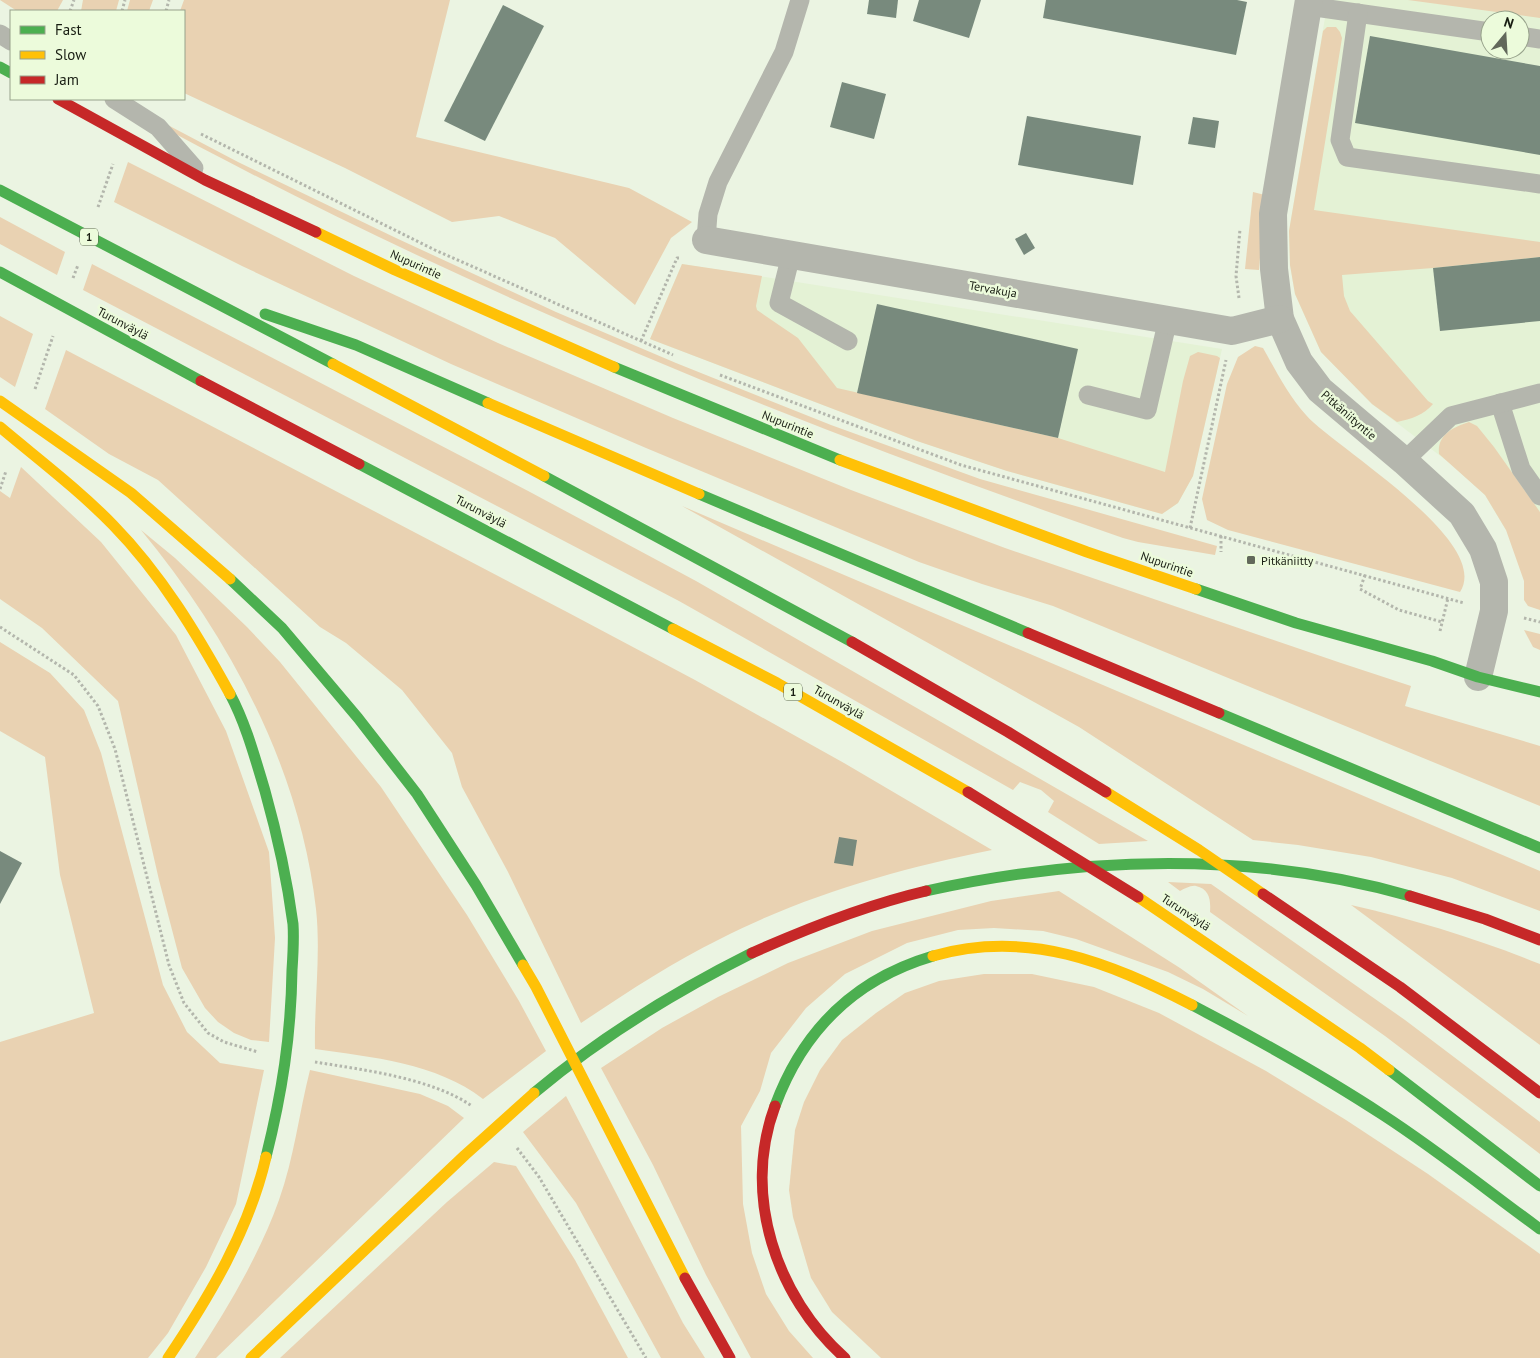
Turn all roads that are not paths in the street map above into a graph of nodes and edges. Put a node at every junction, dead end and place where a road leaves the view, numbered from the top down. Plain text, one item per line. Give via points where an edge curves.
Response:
1 (800, 0) edge
2 (1308, 3) edge
3 (1358, 13) junction
4 (1480, 31) edge
5 (60, 100) edge
6 (116, 100) edge
7 (205, 180) junction
8 (1540, 184) edge
9 (0, 190) edge
10 (706, 240) joint
11 (791, 255) junction
12 (0, 272) edge
13 (179, 284) junction
14 (1280, 319) junction
15 (1168, 320) junction
16 (848, 340) dead end
17 (1540, 393) edge
18 (1088, 395) dead end
19 (0, 401) edge
20 (1500, 403) junction
21 (0, 427) edge
22 (1404, 462) junction
23 (1540, 496) edge
24 (1478, 676) junction
25 (1540, 692) edge
26 (1540, 848) edge
27 (1540, 940) edge
28 (1540, 1093) edge
29 (1540, 1186) edge
30 (1540, 1229) edge
31 (168, 1358) edge
32 (250, 1358) edge
33 (730, 1358) edge
34 (845, 1358) edge

1 - 10 lane via 784,52 718,182 708,214
2 - 3 lane
2 - 14 street, Pitkäniityntie via 1273,214 1274,269
3 - 4 lane
3 - 8 lane via 1340,140 1347,157
5 - 7 main road, Nupurintie
6 - 7 lane via 158,127
7 - 24 main road, Nupurintie via 395,270 623,371 837,458 1096,555 1296,623
9 - 13 main road, 1
10 - 11 street, Tervakuja
11 - 15 street, Tervakuja
11 - 16 lane via 779,303
12 - 29 main road, Turunväylä / 1 via 777,683 968,792 1152,906 1360,1048
13 - 26 main road via 356,345 671,482
13 - 28 main road, 1 via 804,615 1008,732 1199,850 1400,987
14 - 15 street, Tervakuja via 1232,331
14 - 22 street, Pitkäniityntie via 1299,362 1320,390
15 - 18 lane via 1146,410
17 - 20 lane
19 - 33 main road via 131,494 210,560 282,628 417,794 536,987 674,1257
20 - 22 lane via 1451,416
20 - 23 lane via 1521,469
21 - 31 main road via 114,526 164,586 202,643 234,702 254,754 283,864 293,926 292,997 288,1050 277,1113 261,1180 240,1232 217,1281
22 - 24 street, Pitkäniityntie via 1462,514 1483,549 1494,582 1494,611
24 - 25 main road, Nupurintie
27 - 32 main road via 1436,902 1317,875 1185,862 1068,868 993,877 858,910 783,940 704,978 586,1051 515,1108
30 - 34 main road via 1385,1117 1312,1071 1129,974 1053,951 1012,945 982,946 937,954 874,980 817,1027 779,1090 769,1122 763,1195 769,1233 802,1312 829,1345

